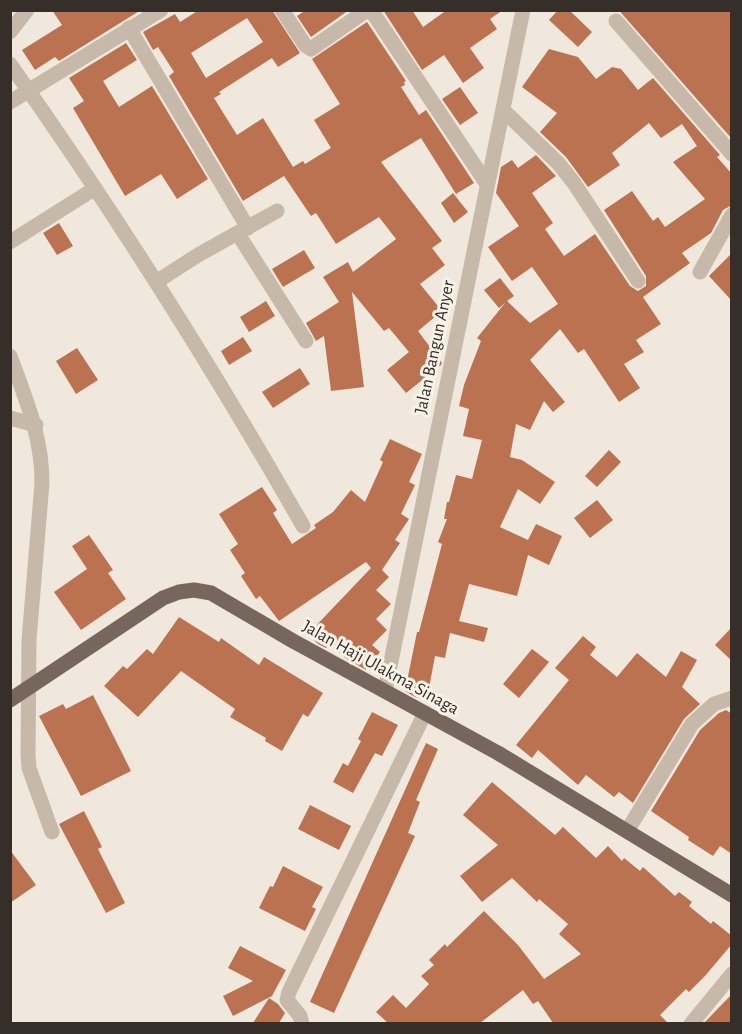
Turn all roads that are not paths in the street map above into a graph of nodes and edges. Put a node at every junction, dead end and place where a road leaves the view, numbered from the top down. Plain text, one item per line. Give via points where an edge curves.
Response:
1 (27, 10) edge
2 (161, 10) edge
3 (282, 10) edge
4 (369, 10) edge
5 (523, 10) edge
6 (616, 21) dead end
7 (129, 28) junction
8 (10, 32) edge
9 (10, 64) edge
10 (28, 90) junction
11 (10, 102) edge
12 (504, 111) junction
13 (732, 154) edge
14 (487, 184) junction
15 (94, 189) junction
16 (277, 211) dead end
17 (732, 215) edge
18 (243, 231) junction
19 (10, 242) edge
20 (700, 272) dead end
21 (638, 281) dead end
22 (156, 282) junction
23 (306, 340) dead end
24 (10, 356) edge
25 (10, 418) edge
26 (36, 425) junction
27 (303, 526) dead end
28 (27, 689) junction
29 (385, 691) junction
30 (732, 698) edge
31 (10, 700) edge
32 (425, 713) junction
33 (627, 831) junction
34 (52, 832) dead end
35 (732, 895) edge
36 (732, 974) edge
37 (302, 1023) edge
38 (691, 1023) edge

1 - 8 street
2 - 7 street
3 - 4 street via 310,49
4 - 14 street
5 - 12 street, Jalan Bangun Anyer
6 - 13 street
7 - 10 street
7 - 18 street
9 - 10 street
10 - 11 street
10 - 15 street
12 - 14 street, Jalan Bangun Anyer
12 - 21 street via 574,183
14 - 29 street, Jalan Bangun Anyer
15 - 19 street
15 - 22 street
16 - 18 street
17 - 20 street
18 - 22 street
18 - 23 street
22 - 27 street via 236,408
24 - 26 street
25 - 26 street
26 - 28 street via 42,483
28 - 29 main road, Jalan Haji Ulakma Sinaga via 163,598 194,590 211,593
28 - 31 main road, Jalan Haji Ulakma Sinaga
28 - 34 street via 29,768
29 - 32 main road, Jalan Haji Ulakma Sinaga
30 - 33 street via 714,704 692,724
32 - 33 main road, Jalan Haji Ulakma Sinaga
32 - 37 street via 289,992 287,1000
33 - 35 main road, Jalan Haji Ulakma Sinaga
36 - 38 street

